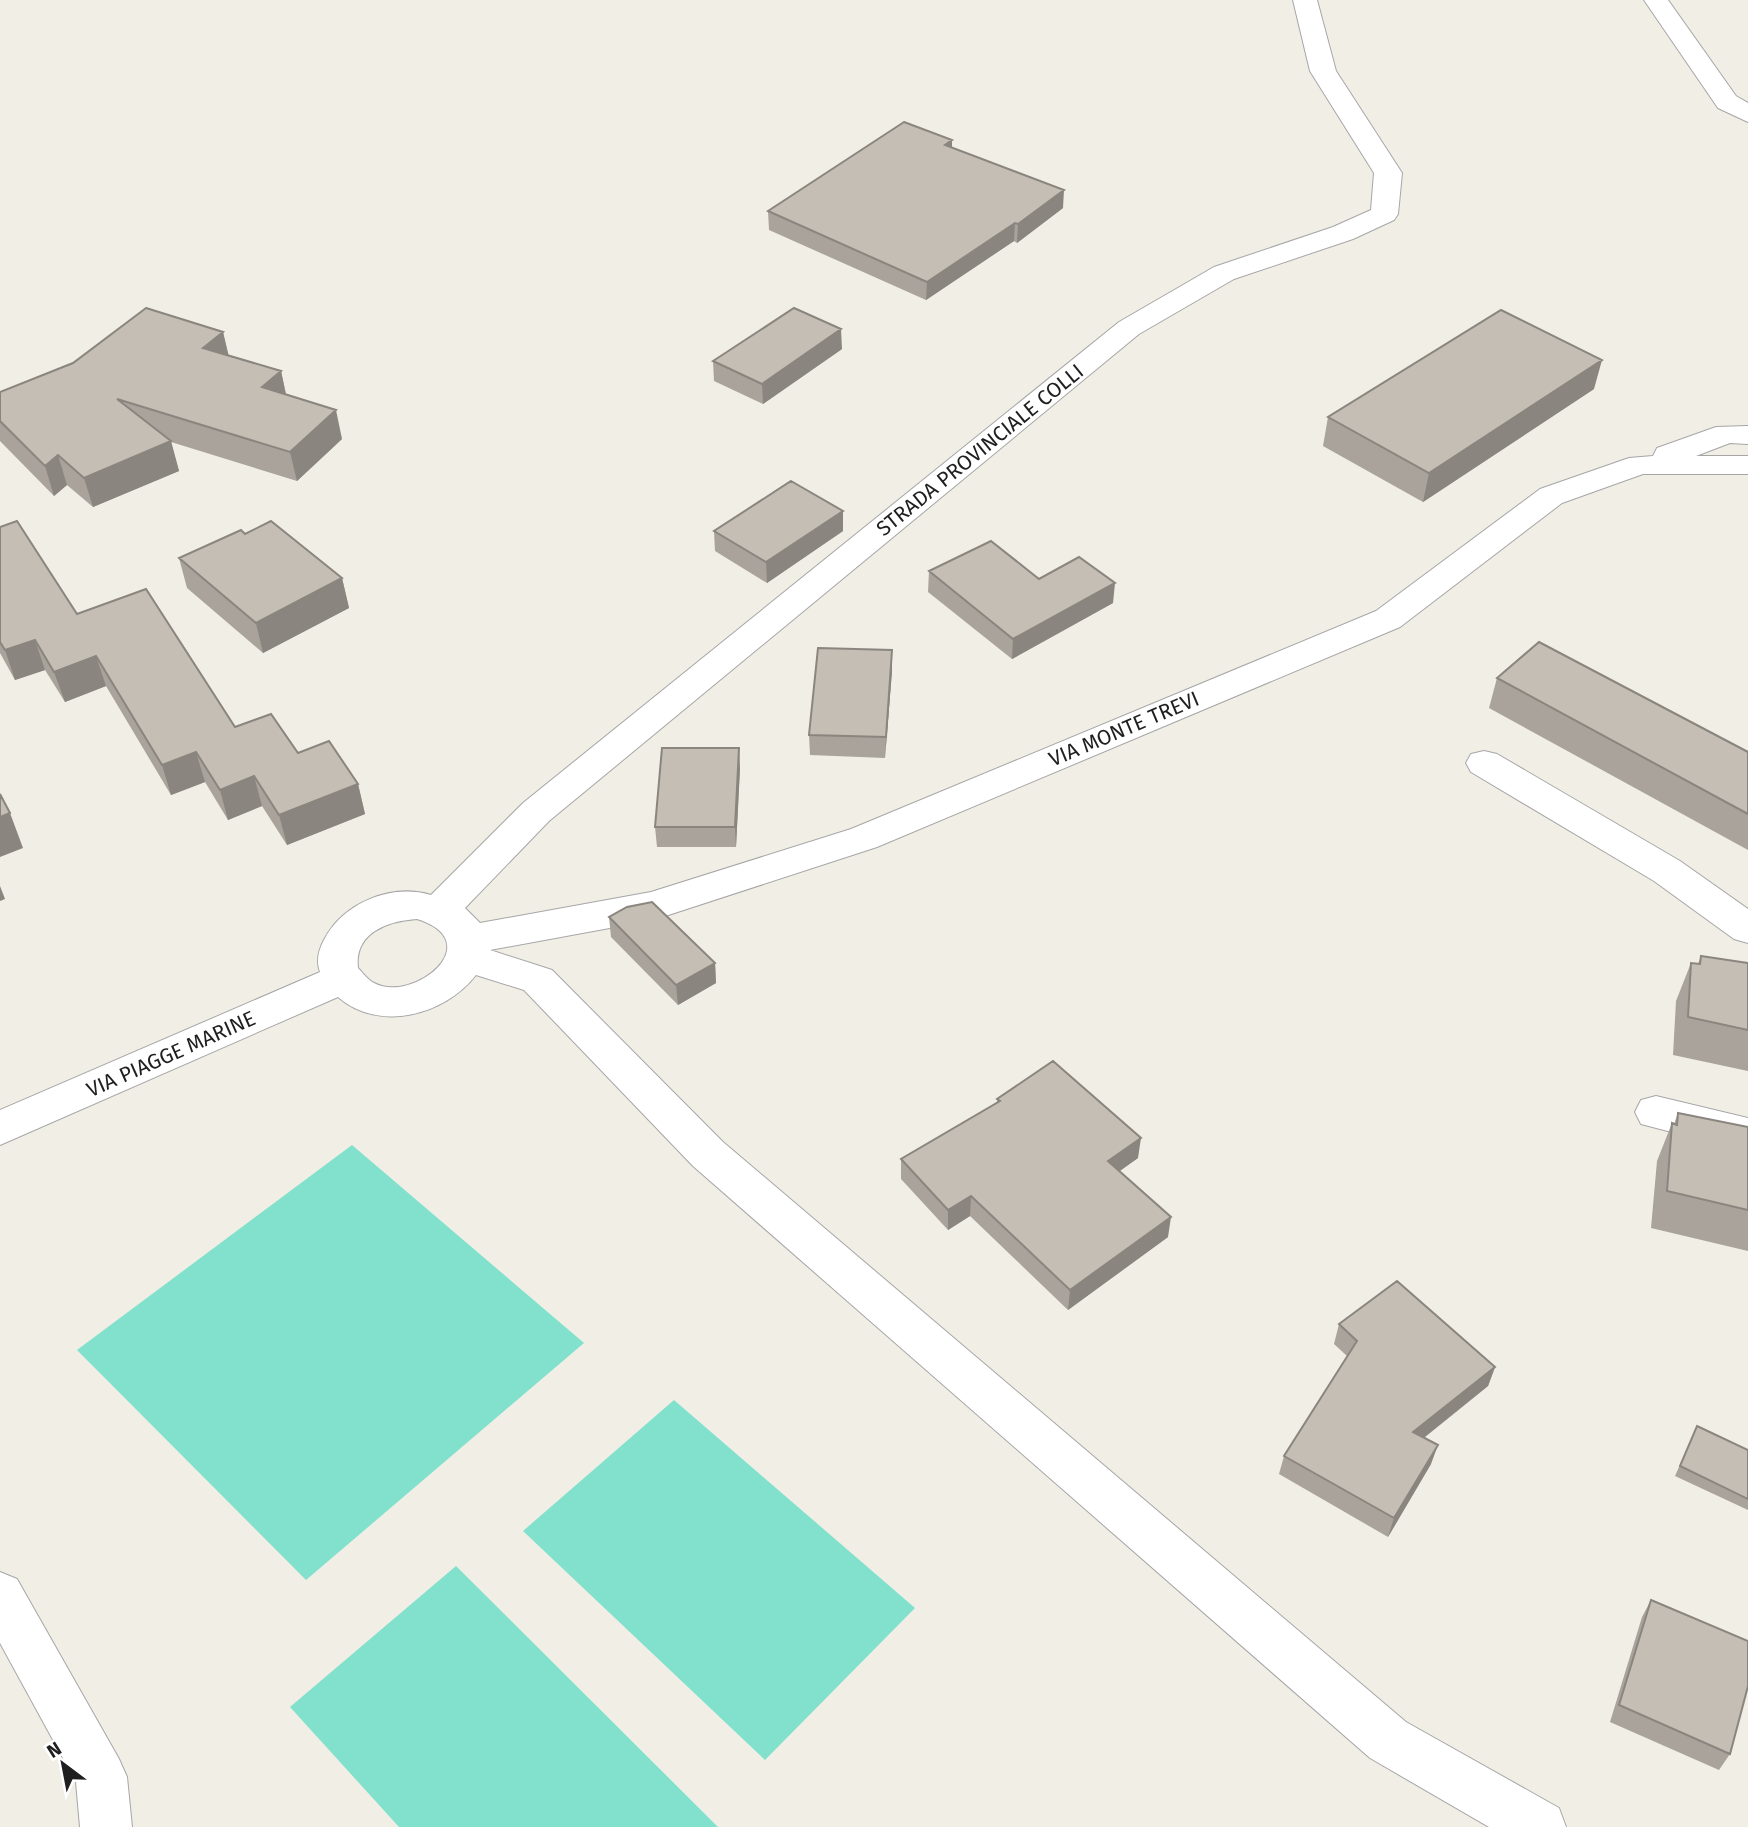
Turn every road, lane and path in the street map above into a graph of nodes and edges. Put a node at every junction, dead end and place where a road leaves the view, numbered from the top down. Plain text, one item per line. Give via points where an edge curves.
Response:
1 (1305, 0) edge
2 (1656, 0) edge
3 (1748, 114) edge
4 (1741, 434) edge
5 (1748, 465) edge
6 (1550, 496) junction
7 (1484, 763) dead end
8 (441, 909) junction
9 (1748, 929) edge
10 (467, 949) junction
11 (342, 979) junction
12 (1656, 1112) dead end
13 (0, 1128) edge
14 (1748, 1135) edge
15 (0, 1595) edge
16 (106, 1827) edge
17 (1540, 1827) edge

1 - 8 street, STRADA PROVINCIALE COLLI via 1323,71 1388,173 1384,214 1343,233 1224,273 1129,328 536,812
2 - 3 street via 1727,102
4 - 6 street
5 - 6 street, VIA MONTE TREVI via 1640,465
6 - 10 street, VIA MONTE TREVI via 1388,619 864,838 653,906
7 - 9 street via 1667,872
8 - 10 street via 460,923
8 - 11 street via 393,907 371,914 351,928 339,944 336,958
10 - 11 street via 456,977 414,1000 388,1003 366,998
10 - 17 street via 538,981 708,1154 1388,1740
11 - 13 street, VIA PIAGGE MARINE
12 - 14 street
15 - 16 street via 101,1777

